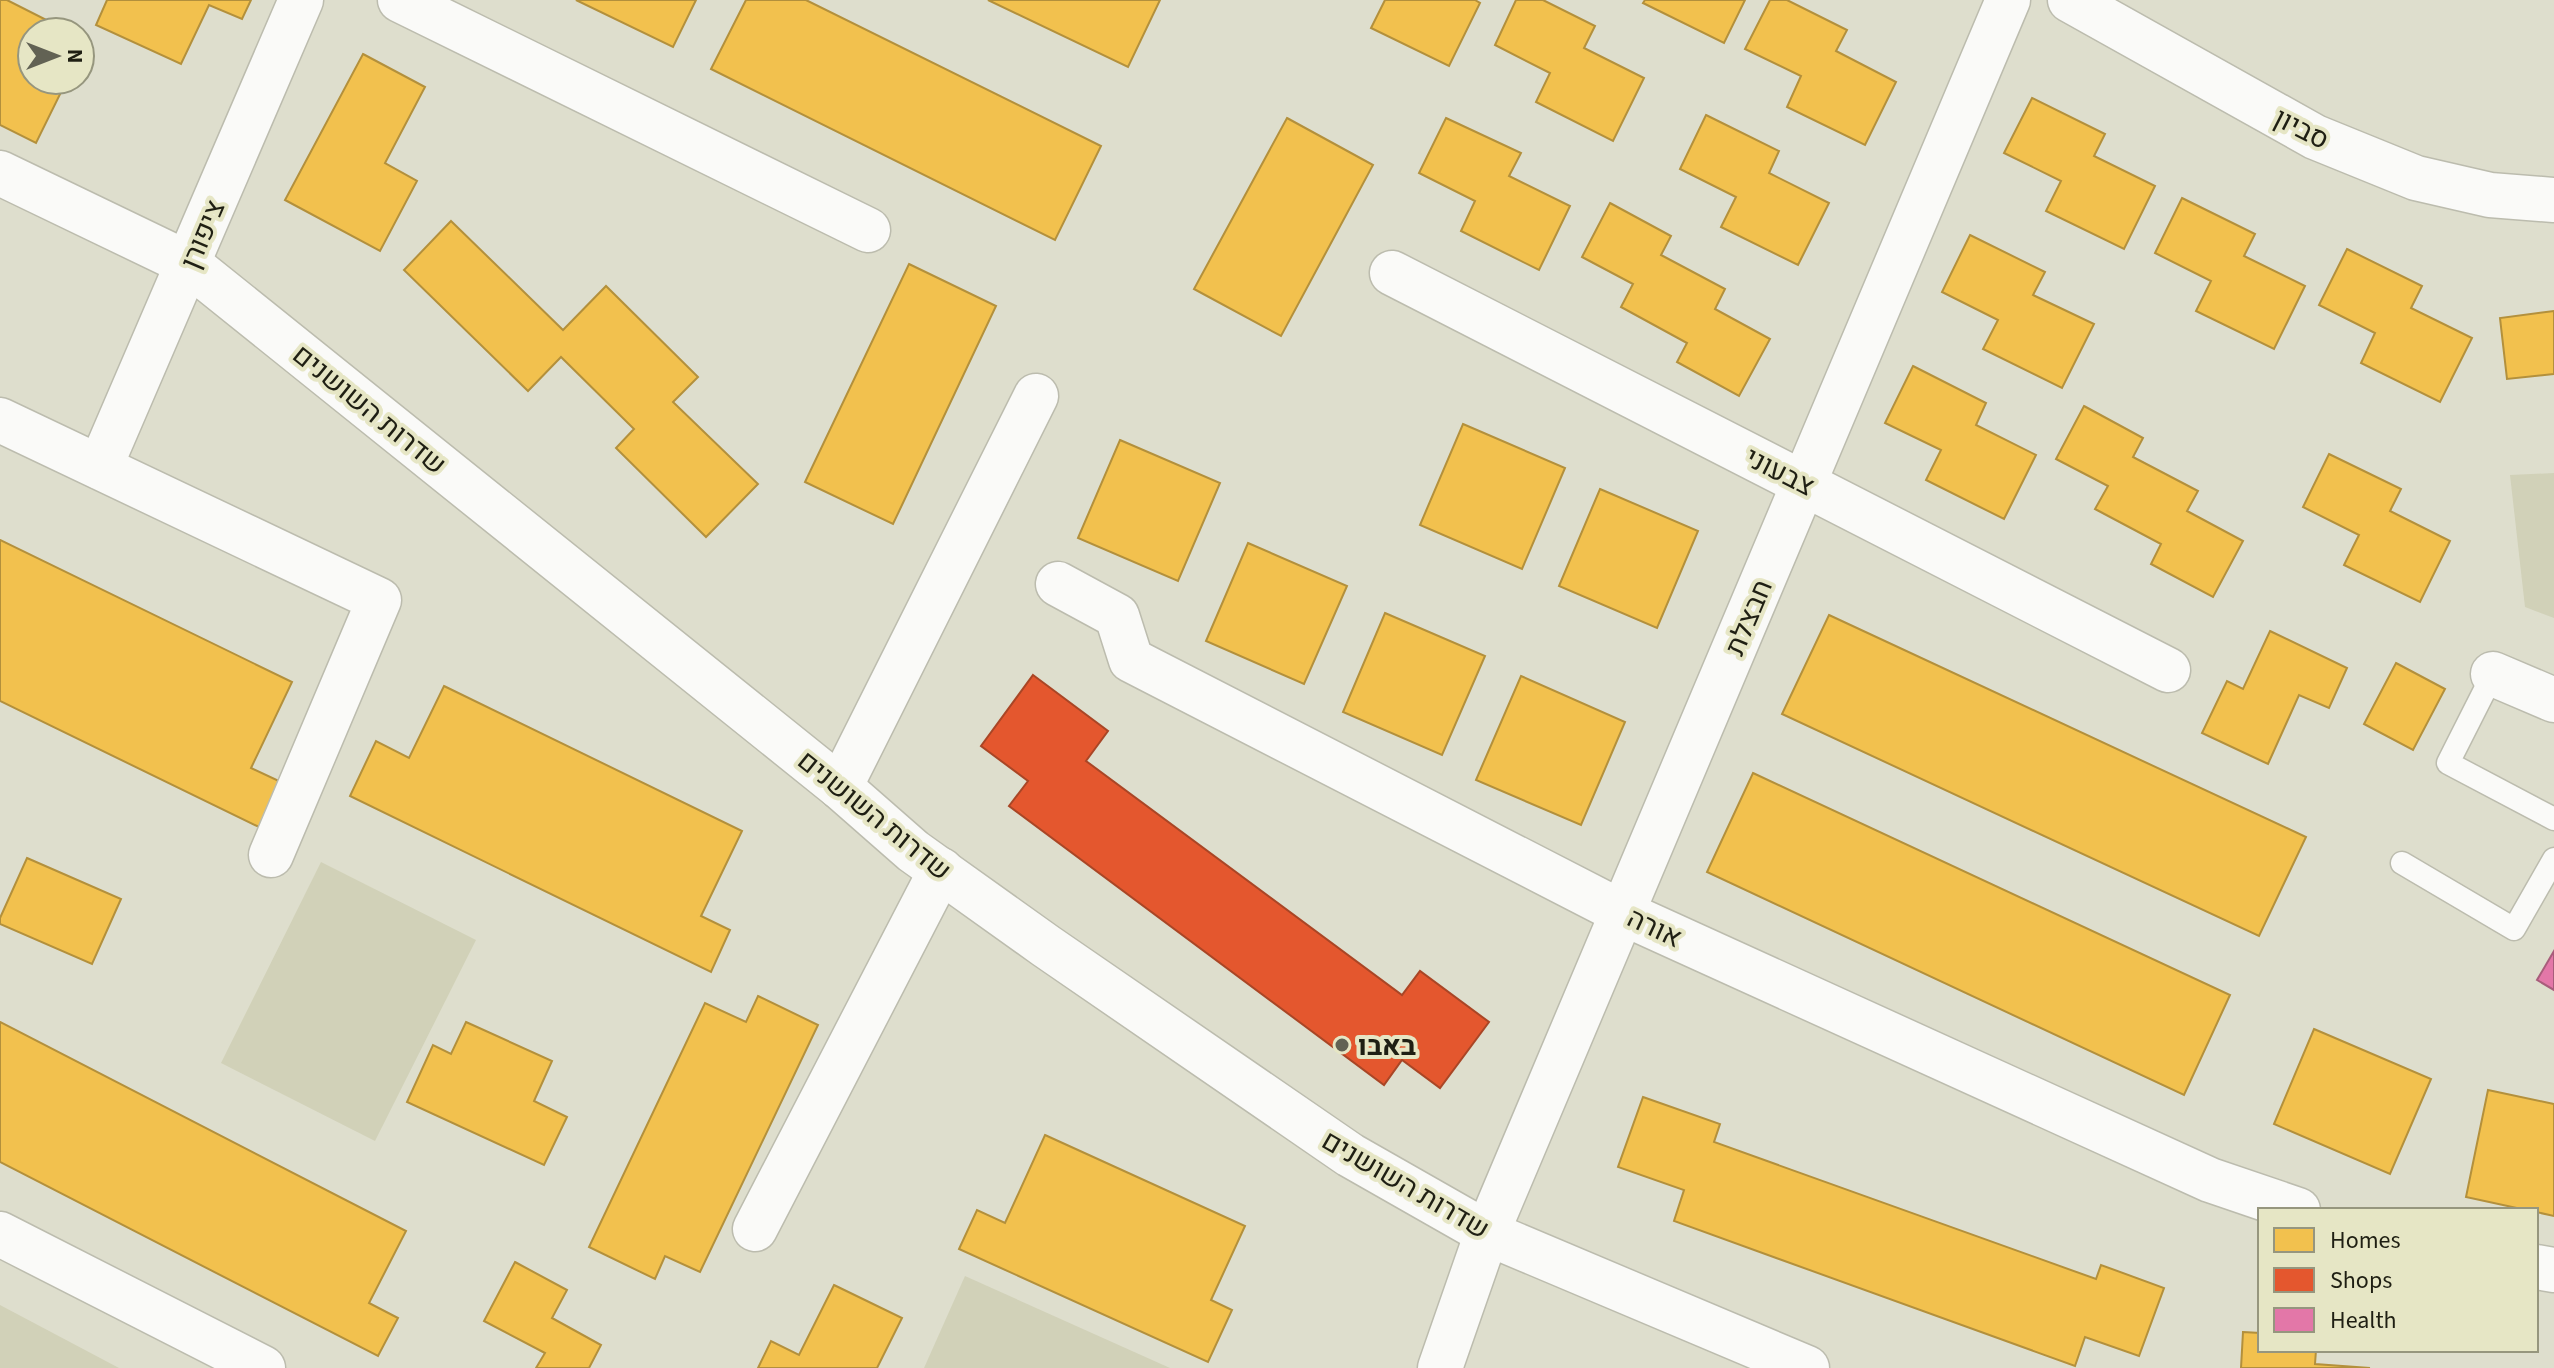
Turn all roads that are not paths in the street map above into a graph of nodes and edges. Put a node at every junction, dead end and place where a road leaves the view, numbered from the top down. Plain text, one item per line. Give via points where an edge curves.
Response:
1 (301, 0) edge
2 (400, 0) edge
3 (2008, 0) edge
4 (2070, 0) edge
5 (0, 173) edge
6 (2554, 200) edge
7 (868, 230) dead end
8 (189, 264) junction
9 (1392, 273) dead end
10 (1036, 396) dead end
11 (0, 420) edge
12 (100, 467) junction
13 (1804, 483) junction
14 (1058, 584) dead end
15 (2168, 670) dead end
16 (2493, 674) joint
17 (2554, 700) edge
18 (840, 787) junction
19 (2554, 819) edge
20 (271, 855) dead end
21 (2554, 859) edge
22 (2402, 863) dead end
23 (941, 870) junction
24 (1623, 913) junction
25 (2292, 1208) edge
26 (755, 1229) dead end
27 (1487, 1233) junction
28 (0, 1234) edge
29 (1453, 1364) edge
30 (263, 1368) edge
31 (1807, 1368) edge

1 - 8 street, ציפורן
2 - 7 street
3 - 13 street, חבצלת
4 - 6 street, סביון via 2329,143 2416,178 2490,195
5 - 8 street, שדרות השושנים
8 - 12 street, ציפורן
8 - 18 street, שדרות השושנים
9 - 13 street, צבעוני
10 - 18 street
11 - 12 street
12 - 20 street via 379,600
13 - 15 street, צבעוני
13 - 24 street, חבצלת
14 - 24 street, אורה via 1117,616 1131,660
16 - 17 street
16 - 19 lane via 2448,763
18 - 23 street, שדרות השושנים
21 - 22 lane via 2514,929
23 - 26 street
23 - 27 street, שדרות השושנים via 1350,1155
24 - 25 street, אורה via 2210,1180
24 - 27 street, חבצלת
27 - 29 street, חבצלת
27 - 31 street, שדרות השושנים
28 - 30 street

